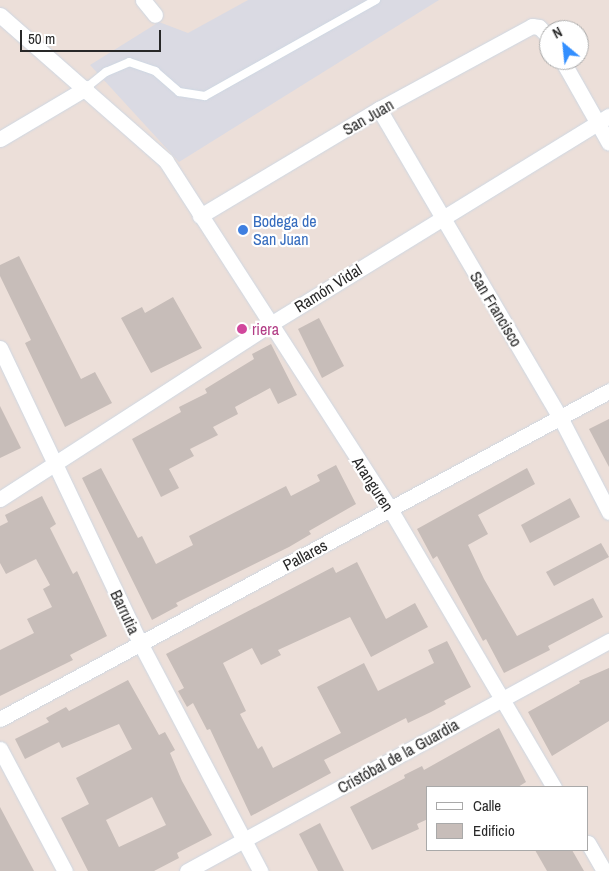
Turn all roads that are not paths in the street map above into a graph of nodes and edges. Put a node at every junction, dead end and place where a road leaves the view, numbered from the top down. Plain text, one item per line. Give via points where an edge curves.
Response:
1 (143, 0) edge
2 (376, 0) edge
3 (0, 15) edge
4 (155, 15) dead end
5 (539, 30) edge
6 (569, 70) edge
7 (86, 88) junction
8 (379, 109) junction
9 (603, 119) edge
10 (0, 139) edge
11 (609, 143) edge
12 (200, 216) junction
13 (441, 218) junction
14 (269, 325) junction
15 (0, 348) edge
16 (609, 391) edge
17 (560, 417) junction
18 (57, 464) junction
19 (0, 499) edge
20 (390, 509) junction
21 (609, 512) edge
22 (609, 641) edge
23 (140, 643) junction
24 (501, 700) junction
25 (0, 719) edge
26 (0, 749) edge
27 (553, 786) edge
28 (242, 841) junction
29 (589, 845) edge
30 (65, 871) edge
31 (187, 871) edge
32 (260, 871) edge
33 (604, 871) edge

1 - 4 street
2 - 7 lane via 205,96 179,92 155,71 129,62 106,72
3 - 7 street
5 - 8 street, San Juan via 532,26
6 - 9 street
7 - 10 street
7 - 12 street, Aranguren via 166,161
8 - 12 street, San Juan
8 - 13 street, San Francisco
9 - 11 street
9 - 13 street, Ramón Vidal
12 - 14 street, Aranguren
13 - 14 street, Ramón Vidal
13 - 17 street, San Francisco
14 - 18 street, Ramón Vidal
14 - 20 street, Aranguren
15 - 18 street, Barrutia
16 - 17 street, Pallares
17 - 20 street, Pallares
17 - 21 street, San Francisco
18 - 19 street, Ramón Vidal
18 - 23 street, Barrutia
20 - 23 street, Pallares
20 - 24 street, Aranguren
22 - 24 street, Cristóbal de la Guardia
23 - 25 street, Pallares
23 - 28 street, Barrutia
24 - 27 street, Aranguren
24 - 28 street, Cristóbal de la Guardia
26 - 30 street
28 - 31 street, Cristóbal de la Guardia
28 - 32 street, Barrutia
29 - 33 street

